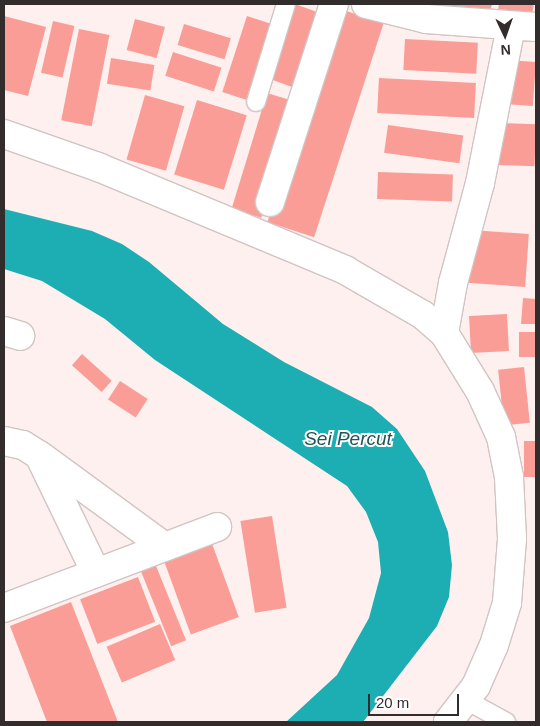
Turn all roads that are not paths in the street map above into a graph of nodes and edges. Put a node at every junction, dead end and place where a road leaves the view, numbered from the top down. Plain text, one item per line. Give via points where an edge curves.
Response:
1 (286, 4) edge
2 (334, 4) edge
3 (366, 4) edge
4 (524, 26) edge
5 (256, 102) dead end
6 (4, 134) edge
7 (270, 202) dead end
8 (444, 333) junction
9 (4, 442) edge
10 (39, 454) junction
11 (217, 527) dead end
12 (165, 546) junction
13 (96, 573) junction
14 (4, 608) edge
15 (466, 700) junction
16 (448, 722) edge
17 (506, 722) edge

1 - 5 lane
2 - 7 street
3 - 4 street via 426,19
4 - 8 street via 453,283
6 - 8 street via 98,167 345,270 423,315
8 - 15 street via 484,399 501,437 509,477 512,539 507,603 494,645
9 - 10 street via 23,445
10 - 12 street
10 - 13 street
11 - 12 street
12 - 13 street
13 - 14 street
15 - 16 street
15 - 17 lane

